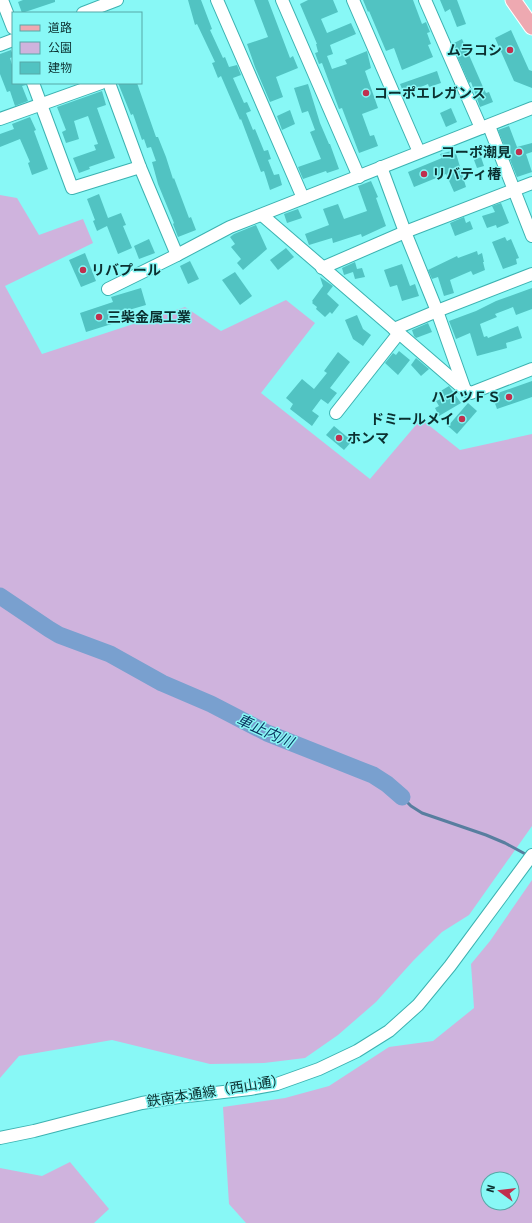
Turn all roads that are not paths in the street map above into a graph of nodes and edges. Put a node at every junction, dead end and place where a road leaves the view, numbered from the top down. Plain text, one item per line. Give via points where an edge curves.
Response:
1 (2, 0) edge
2 (117, 0) edge
3 (216, 0) edge
4 (282, 0) edge
5 (353, 0) edge
6 (424, 0) edge
7 (513, 0) edge
8 (86, 12) edge
9 (12, 25) edge
10 (532, 27) edge
11 (12, 40) edge
12 (0, 45) edge
13 (33, 84) edge
14 (97, 84) edge
15 (109, 84) edge
16 (41, 104) junction
17 (532, 108) edge
18 (0, 119) edge
19 (485, 127) junction
20 (419, 152) junction
21 (140, 167) junction
22 (381, 168) junction
23 (359, 177) junction
24 (532, 183) edge
25 (513, 190) junction
26 (303, 198) junction
27 (262, 215) junction
28 (405, 232) junction
29 (532, 236) edge
30 (177, 255) junction
31 (322, 268) junction
32 (532, 274) edge
33 (108, 289) dead end
34 (437, 311) junction
35 (396, 331) junction
36 (532, 369) edge
37 (465, 390) junction
38 (336, 413) dead end
39 (532, 855) edge
40 (0, 1138) edge

1 - 9 street
2 - 8 street
3 - 26 street
4 - 23 street
5 - 20 street
6 - 19 street
7 - 10 main road
11 - 12 street
13 - 16 street
14 - 16 street
15 - 21 street
16 - 18 street
16 - 21 street via 72,188
17 - 19 street
19 - 20 street
19 - 25 street
20 - 22 street
21 - 30 street
22 - 23 street
22 - 28 street
23 - 26 street
24 - 25 street
25 - 28 street
25 - 29 street
26 - 27 street
27 - 30 street via 230,227
27 - 31 street
28 - 31 street
28 - 34 street
30 - 33 street
31 - 35 street
32 - 34 street
34 - 35 street
34 - 37 street
35 - 37 street
35 - 38 street
36 - 37 street via 472,393
39 - 40 street, 鉄南本通線（西山通） via 450,966 418,1004 389,1031 357,1051 319,1070 277,1084 142,1103

